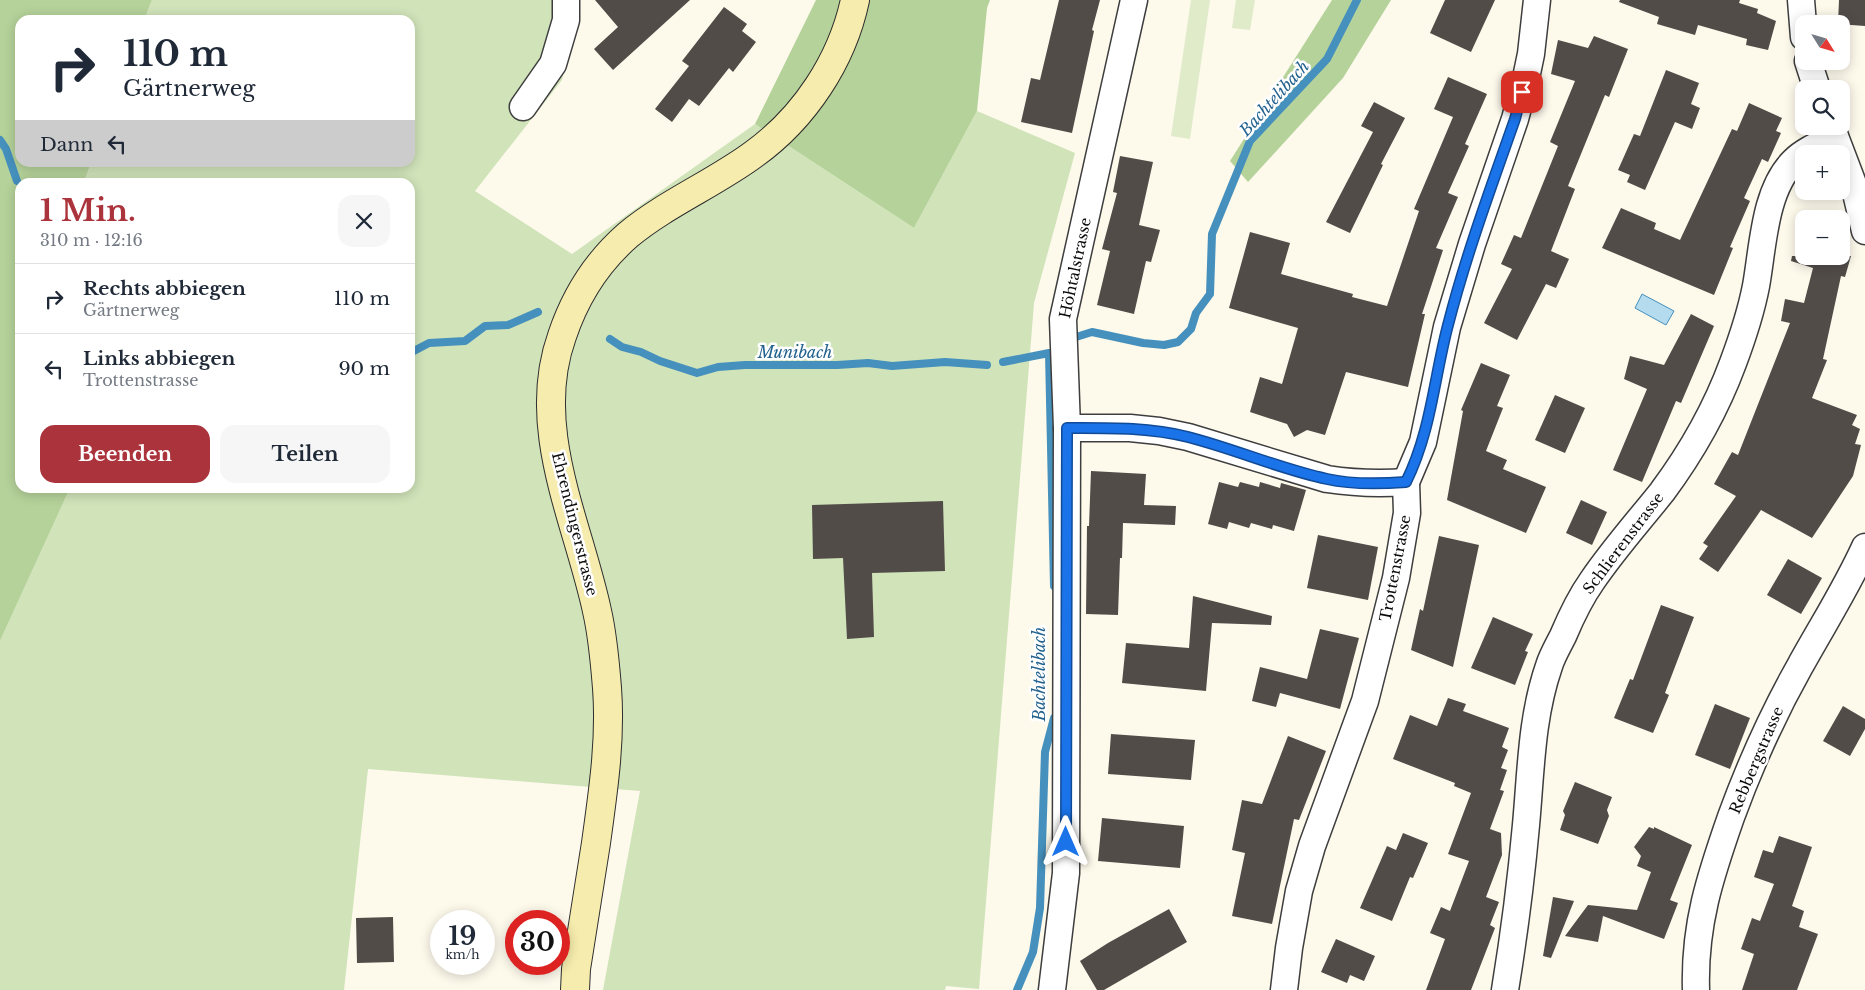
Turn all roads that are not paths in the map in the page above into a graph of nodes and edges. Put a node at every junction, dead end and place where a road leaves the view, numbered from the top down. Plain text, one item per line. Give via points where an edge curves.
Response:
1 (566, 0) edge
2 (855, 0) edge
3 (1134, 0) edge
4 (1537, 0) edge
5 (1801, 0) edge
6 (1802, 15) edge
7 (523, 107) dead end
8 (1829, 135) edge
9 (1834, 135) edge
10 (1865, 231) edge
11 (1067, 428) junction
12 (1406, 482) junction
13 (1865, 547) edge
14 (575, 990) edge
15 (1052, 990) edge
16 (1284, 990) edge
17 (1505, 990) edge
18 (1696, 990) edge

1 - 7 street via 566,20 553,64
2 - 14 main road, Ehrendingerstrasse via 837,53 816,91 787,127 754,154 629,235 585,285 561,337 554,368 552,431 557,465 598,611 608,717 606,774
3 - 11 street, Höhtalstrasse via 1063,319
4 - 12 street, Trottenstrasse via 1531,54 1515,119 1460,282 1447,327 1423,442
5 - 6 street
8 - 17 street, Schlierenstrasse via 1793,161 1768,211 1756,288 1734,363 1703,430 1663,490 1590,583 1549,665 1531,752 1518,909
9 - 10 street via 1855,189
11 - 12 street via 1130,428 1159,432 1188,437 1327,479 1364,483
11 - 15 street, Höhtalstrasse via 1066,873
12 - 16 street, Trottenstrasse via 1408,513 1396,578 1365,701 1307,864 1290,938
13 - 18 street, Rebbergstrasse via 1767,729 1742,788 1706,892 1698,936

